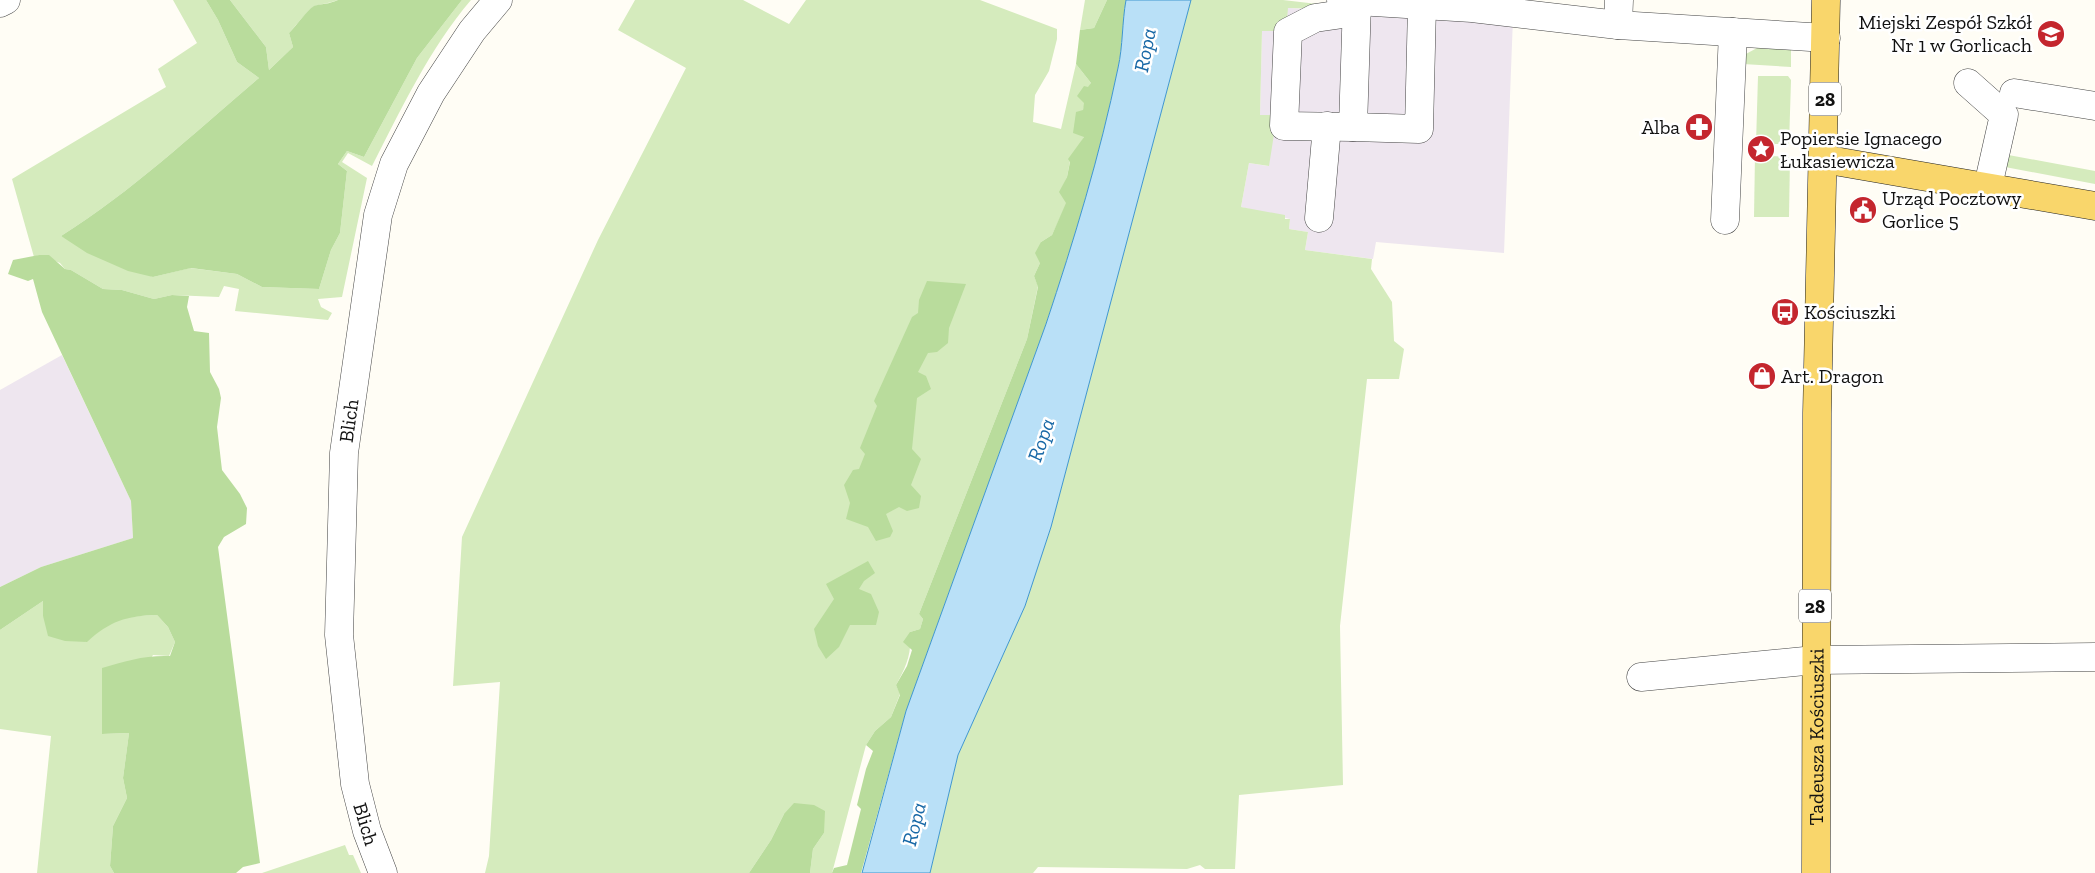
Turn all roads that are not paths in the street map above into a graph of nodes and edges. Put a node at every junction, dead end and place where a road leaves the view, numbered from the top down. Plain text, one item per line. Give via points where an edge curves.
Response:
1 (6, 0) edge
2 (498, 0) edge
3 (1826, 0) edge
4 (0, 3) edge
5 (1352, 5) edge
6 (1422, 6) junction
7 (1618, 13) edge
8 (1732, 32) junction
9 (1826, 38) junction
10 (1968, 83) dead end
11 (2014, 93) dead end
12 (2095, 106) edge
13 (1340, 127) junction
14 (1823, 159) junction
15 (1988, 186) junction
16 (2095, 206) edge
17 (1319, 218) dead end
18 (1725, 220) dead end
19 (2095, 657) edge
20 (1815, 660) junction
21 (1641, 677) dead end
22 (383, 873) edge
23 (1816, 873) edge

1 - 4 street
2 - 22 street, Blich via 472,31 431,93 394,164 378,215 344,453 340,644 354,784
3 - 9 main road, Tadeusza Kościuszki / 28
5 - 6 street
5 - 13 street
5 - 13 street via 1288,32 1284,126
6 - 7 street
6 - 13 street via 1419,129
7 - 8 street
8 - 9 street
8 - 18 street
9 - 14 main road, Tadeusza Kościuszki / 28
10 - 15 street via 2004,115
11 - 12 street
13 - 17 street
14 - 15 main road
14 - 20 main road, Tadeusza Kościuszki / 28
15 - 16 main road
19 - 20 street
20 - 21 street
20 - 23 main road, Tadeusza Kościuszki / 28

